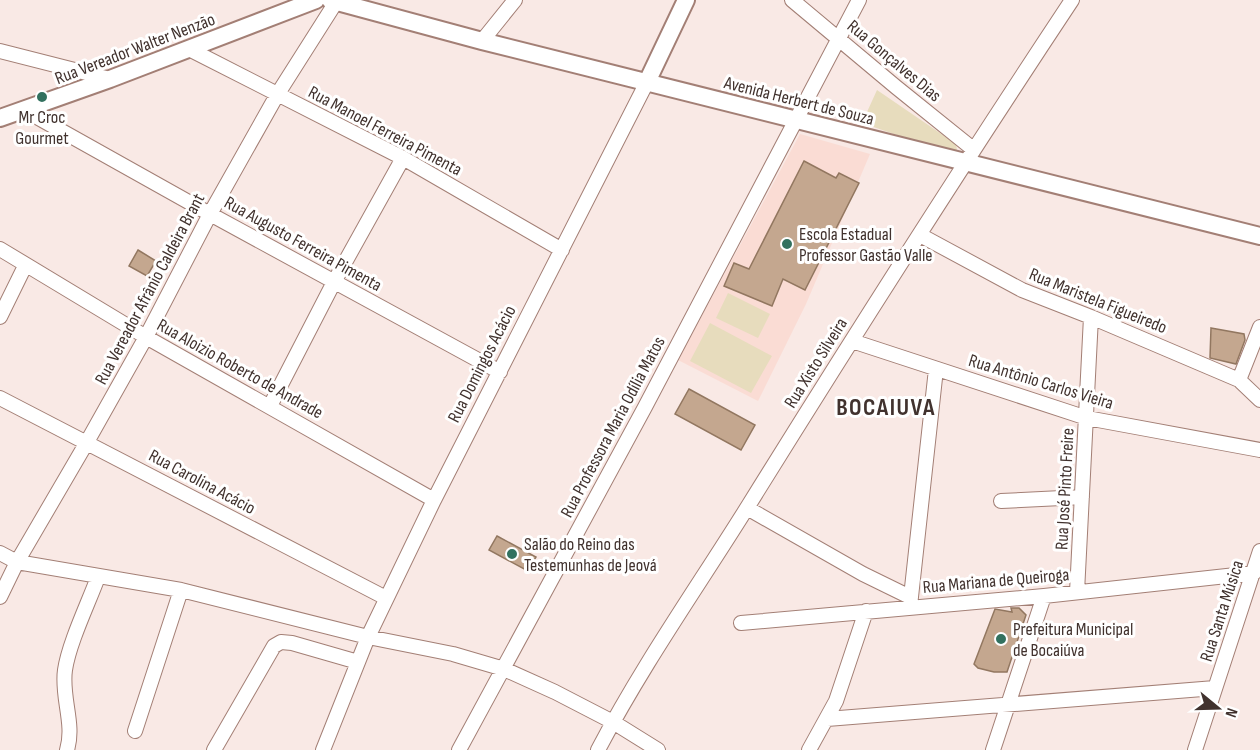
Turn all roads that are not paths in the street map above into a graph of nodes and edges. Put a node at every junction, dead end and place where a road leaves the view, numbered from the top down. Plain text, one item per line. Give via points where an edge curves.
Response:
1 (316, 0) edge
2 (515, 0) edge
3 (686, 0) edge
4 (792, 0) edge
5 (859, 0) edge
6 (1072, 0) edge
7 (333, 1) edge
8 (839, 39) junction
9 (482, 41) junction
10 (189, 49) junction
11 (0, 51) edge
12 (110, 79) junction
13 (647, 82) junction
14 (277, 96) junction
15 (26, 111) junction
16 (0, 118) edge
17 (796, 120) junction
18 (974, 149) junction
19 (403, 158) junction
20 (964, 163) junction
21 (210, 214) junction
22 (920, 235) junction
23 (1260, 236) edge
24 (0, 249) edge
25 (562, 250) junction
26 (24, 266) junction
27 (334, 282) junction
28 (0, 317) edge
29 (1091, 317) junction
30 (1260, 327) edge
31 (146, 337) junction
32 (852, 341) junction
33 (936, 369) junction
34 (500, 372) junction
35 (1239, 380) junction
36 (0, 398) edge
37 (1260, 400) edge
38 (270, 406) junction
39 (1087, 418) junction
40 (87, 442) junction
41 (1260, 450) edge
42 (1082, 497) junction
43 (434, 500) junction
44 (1001, 501) dead end
45 (747, 508) junction
46 (1260, 550) edge
47 (0, 553) edge
48 (17, 562) junction
49 (1254, 573) junction
50 (98, 577) junction
51 (181, 590) junction
52 (1077, 592) junction
53 (1044, 596) junction
54 (0, 597) edge
55 (386, 598) junction
56 (910, 602) junction
57 (866, 611) junction
58 (741, 623) dead end
59 (368, 637) junction
60 (358, 662) junction
61 (504, 669) junction
62 (1215, 688) junction
63 (1010, 704) junction
64 (827, 719) junction
65 (613, 722) junction
66 (135, 731) dead end
67 (1199, 748) edge
68 (68, 750) edge
69 (214, 750) edge
70 (322, 750) edge
71 (459, 750) edge
72 (598, 750) edge
73 (658, 750) edge
74 (809, 750) edge
75 (993, 750) edge

1 - 10 street, Rua Vereador Walter Nenzão
2 - 9 street
3 - 13 street, Rua Domingos Acácio
4 - 8 street, Rua Gonçalves Dias
5 - 8 street, Rua Professora Maria Odília Matos
6 - 18 street, Rua Xisto Silveira
7 - 9 street, Avenida Herbert de Souza
7 - 14 street, Rua Vereador Afrânio Caldeira Brant
8 - 17 street, Rua Professora Maria Odília Matos
8 - 18 street, Rua Gonçalves Dias
9 - 13 street, Avenida Herbert de Souza
10 - 12 street, Rua Vereador Walter Nenzão
10 - 14 street, Rua Manoel Ferreira Pimenta
11 - 12 street
12 - 15 street, Rua Vereador Walter Nenzão
13 - 17 street, Avenida Herbert de Souza
13 - 25 street, Rua Domingos Acácio
14 - 19 street, Rua Manoel Ferreira Pimenta
14 - 21 street, Rua Vereador Afrânio Caldeira Brant
15 - 16 street, Rua Vereador Walter Nenzão
15 - 21 street, Rua Augusto Ferreira Pimenta
17 - 20 street, Avenida Herbert de Souza
17 - 61 street, Rua Professora Maria Odília Matos
18 - 20 street, Rua Xisto Silveira
19 - 25 street, Rua Manoel Ferreira Pimenta
19 - 27 street
20 - 22 street, Rua Xisto Silveira
20 - 23 street, Avenida Herbert de Souza
21 - 27 street, Rua Augusto Ferreira Pimenta
21 - 31 street, Rua Vereador Afrânio Caldeira Brant
22 - 29 street, Rua Maristela Figueiredo via 1022,290
22 - 32 street, Rua Xisto Silveira
24 - 26 street, Rua Aloizio Roberto de Andrade
25 - 34 street, Rua Domingos Acácio
26 - 28 street
26 - 31 street, Rua Aloizio Roberto de Andrade
27 - 34 street, Rua Augusto Ferreira Pimenta
27 - 38 street
29 - 35 street, Rua Maristela Figueiredo
29 - 39 street, Rua José Pinto Freire
30 - 35 street
31 - 38 street, Rua Aloizio Roberto de Andrade
31 - 40 street, Rua Vereador Afrânio Caldeira Brant
32 - 33 street, Rua Antônio Carlos Vieira
32 - 45 street, Rua Xisto Silveira
33 - 39 street, Rua Antônio Carlos Vieira
33 - 56 street
34 - 43 street, Rua Domingos Acácio
35 - 37 street, Rua Maristela Figueiredo
36 - 40 street, Rua Carolina Acácio
38 - 43 street, Rua Aloizio Roberto de Andrade
39 - 41 street, Rua Antônio Carlos Vieira
39 - 42 street, Rua José Pinto Freire
40 - 48 street, Rua Vereador Afrânio Caldeira Brant
40 - 55 street, Rua Carolina Acácio
42 - 44 street
42 - 52 street, Rua José Pinto Freire
43 - 55 street, Rua Domingos Acácio
45 - 56 street
45 - 65 street, Rua Xisto Silveira
46 - 49 street, Rua Santa Música
47 - 48 street
48 - 50 street
48 - 54 street, Rua Vereador Afrânio Caldeira Brant
49 - 52 street, Rua Mariana de Queiroga
49 - 62 street, Rua Santa Música
50 - 51 street
50 - 68 street via 65,670
51 - 59 street
51 - 66 street
52 - 53 street, Rua Mariana de Queiroga
53 - 56 street, Rua Mariana de Queiroga
53 - 63 street
55 - 59 street, Rua Domingos Acácio
56 - 57 street, Rua Mariana de Queiroga
57 - 58 street, Rua Mariana de Queiroga
57 - 64 street via 843,684
59 - 60 street, Rua Domingos Acácio
59 - 61 street
60 - 69 street via 280,642 274,646
60 - 70 street, Rua Domingos Acácio
61 - 65 street
61 - 71 street, Rua Professora Maria Odília Matos
62 - 63 street
62 - 67 street, Rua Santa Música
63 - 64 street
63 - 75 street
64 - 74 street
65 - 72 street, Rua Xisto Silveira
65 - 73 street

